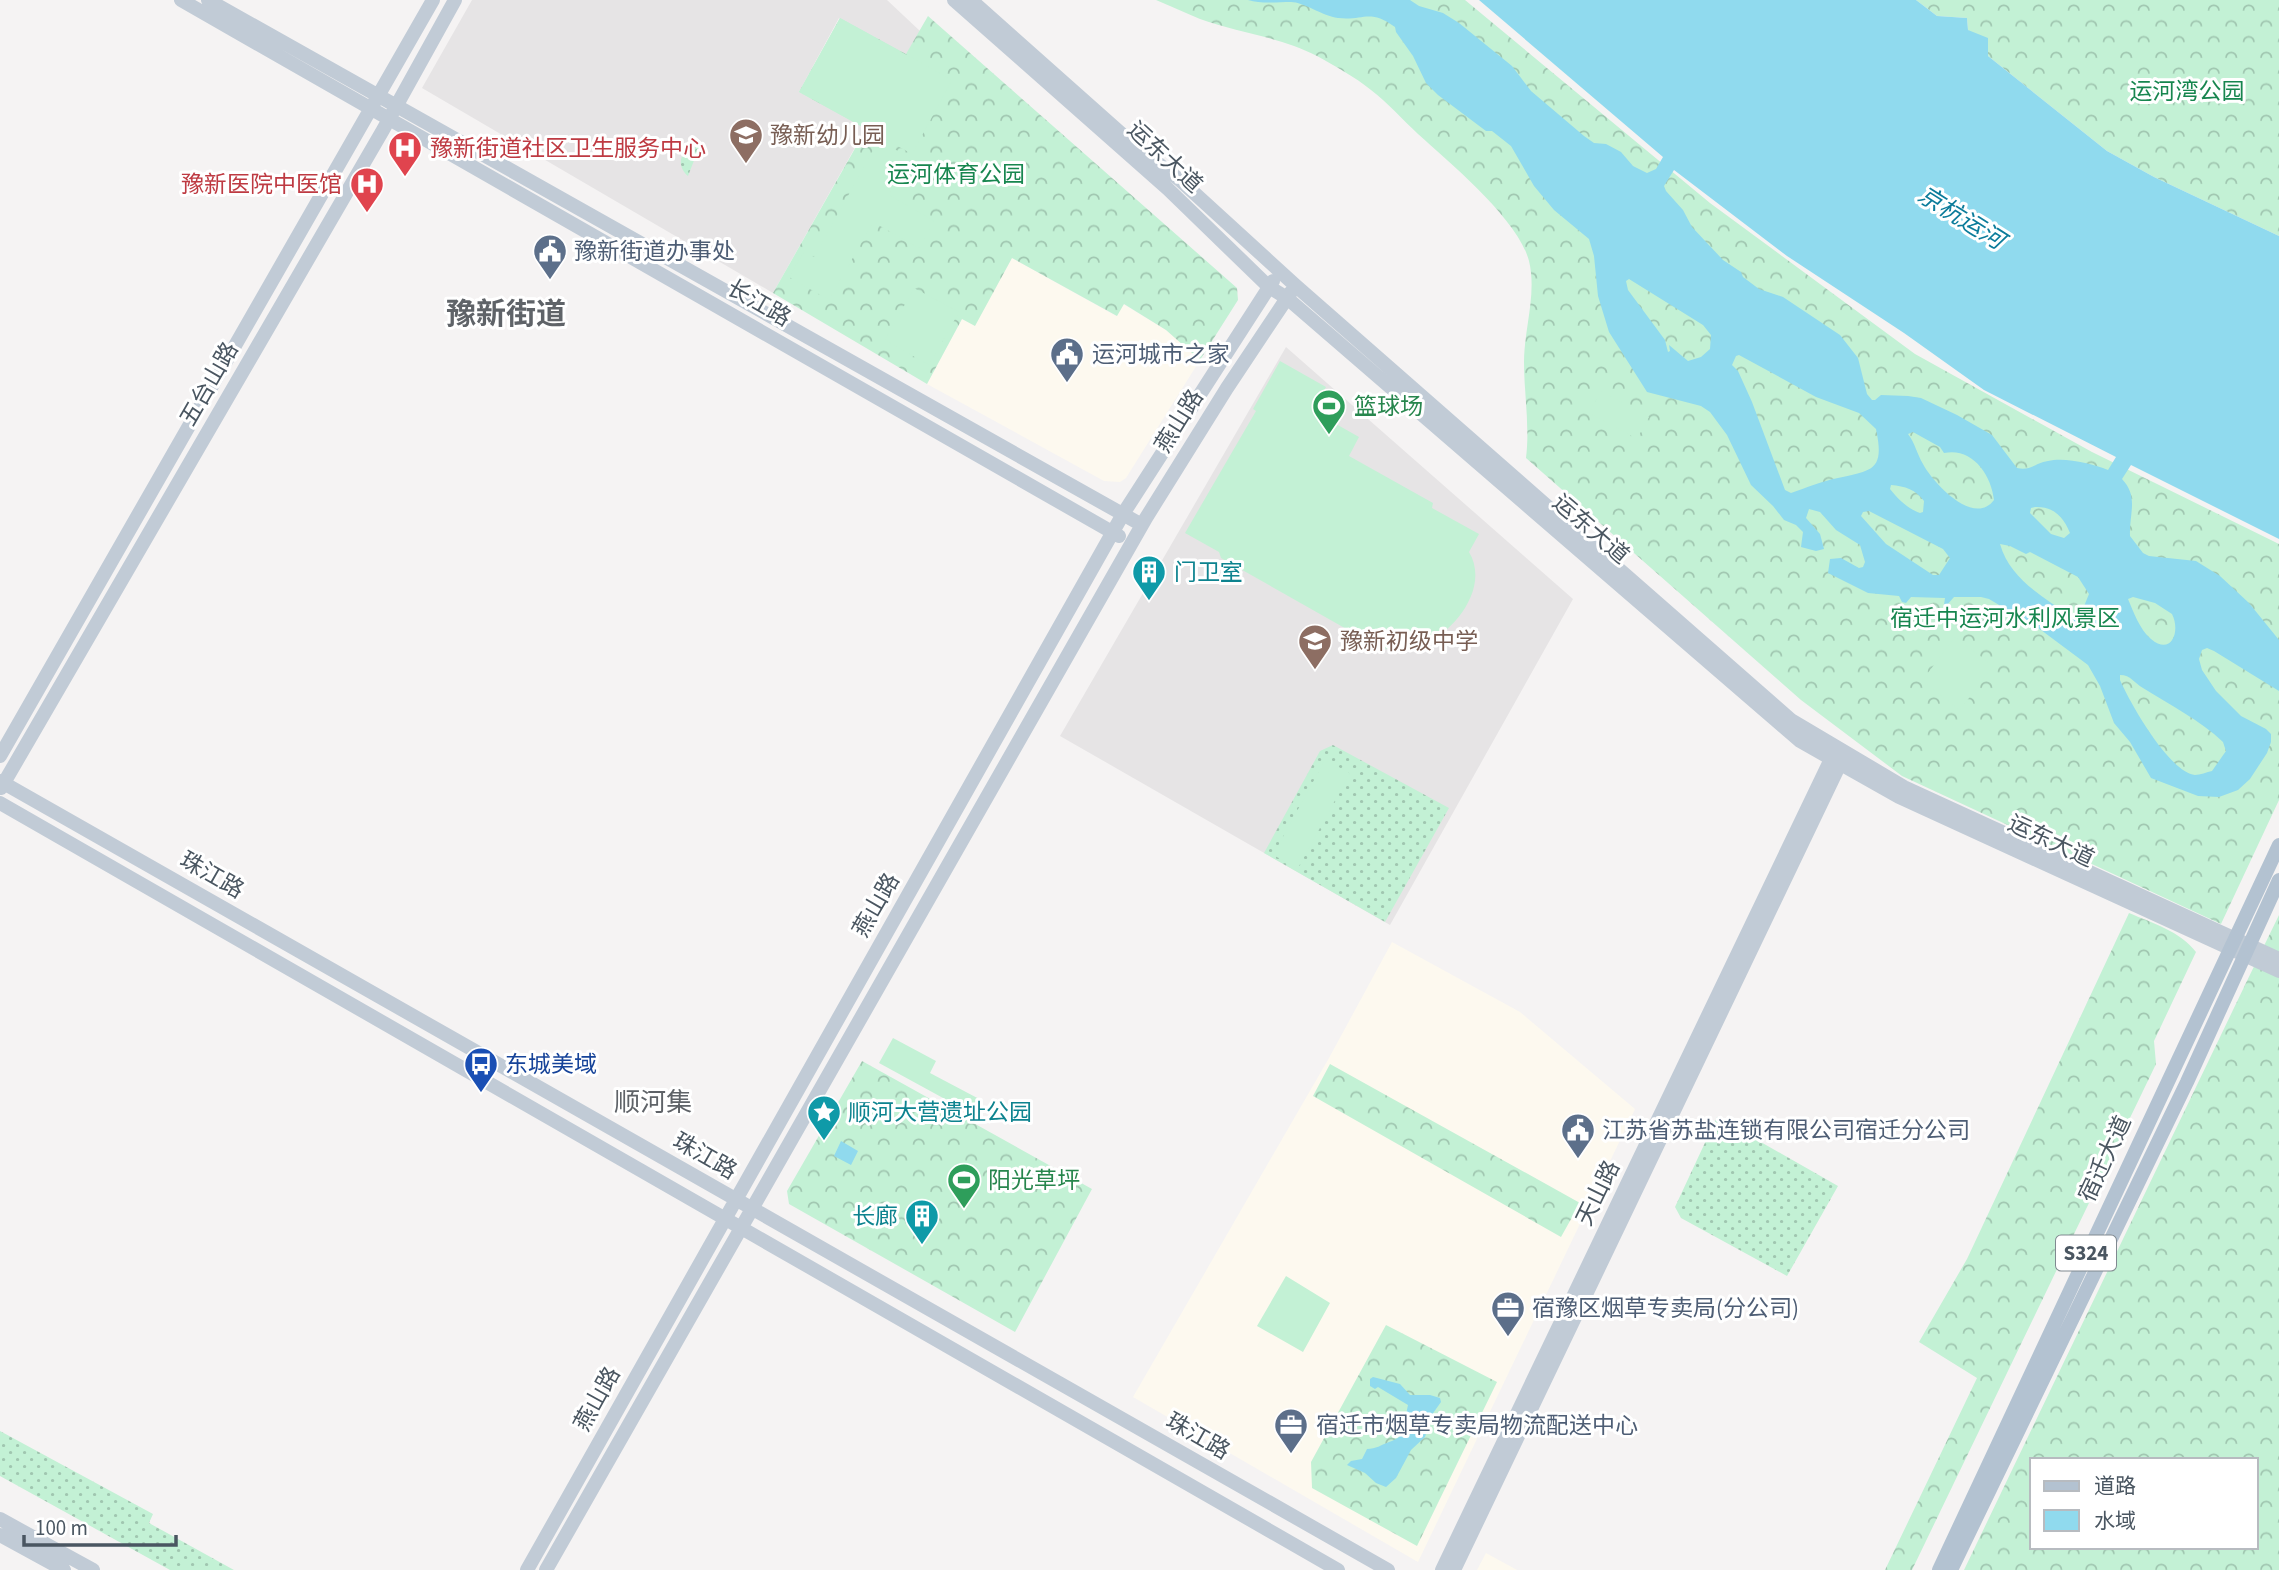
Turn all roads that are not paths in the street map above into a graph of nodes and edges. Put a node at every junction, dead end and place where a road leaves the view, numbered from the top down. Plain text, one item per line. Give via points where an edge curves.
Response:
1 (181, 0) edge
2 (208, 0) edge
3 (433, 0) edge
4 (455, 0) edge
5 (954, 0) edge
6 (971, 0) edge
7 (375, 103) junction
8 (393, 113) junction
9 (1279, 271) junction
10 (1269, 287) junction
11 (1291, 292) junction
12 (1124, 514) junction
13 (1142, 525) junction
14 (1114, 532) junction
15 (1131, 543) junction
16 (0, 757) edge
17 (1835, 762) junction
18 (1, 784) edge
19 (0, 803) edge
20 (2279, 845) edge
21 (2279, 880) edge
22 (2232, 943) junction
23 (2246, 950) junction
24 (2279, 959) edge
25 (2279, 971) edge
26 (735, 1199) junction
27 (752, 1208) junction
28 (723, 1219) junction
29 (740, 1229) junction
30 (0, 1519) edge
31 (0, 1535) edge
32 (64, 1570) edge
33 (93, 1570) edge
34 (527, 1570) edge
35 (546, 1570) edge
36 (1338, 1570) edge
37 (1388, 1570) edge
38 (1441, 1570) edge
39 (1454, 1570) edge
40 (1940, 1570) edge
41 (1951, 1570) edge

1 - 7 street, 长江路
2 - 7 street, 长江路
3 - 7 street, 五台山路
4 - 8 street, 五台山路
5 - 10 street, 运东大道 via 1160,181
6 - 9 street, 运东大道
7 - 8 street, 长江路
7 - 16 street, 五台山路
8 - 12 street, 长江路
8 - 14 street, 长江路
8 - 18 street, 五台山路
9 - 10 street, 燕山路
9 - 11 street, 运东大道
10 - 11 street, 运东大道
10 - 12 street, 燕山路
11 - 13 street, 燕山路
11 - 17 street, 运东大道 via 1789,732
11 - 22 street, 运东大道 via 1804,729 1904,787
12 - 13 street, 长江路
12 - 14 street, 燕山路
13 - 15 street, 燕山路
14 - 15 street, 长江路
14 - 26 street, 燕山路
15 - 27 street, 燕山路
17 - 22 street, 运东大道 via 1899,797
17 - 38 street, 天山路
17 - 39 street, 天山路
18 - 26 street, 珠江路
19 - 28 street, 珠江路
20 - 22 main road, 宿迁大道 / S324
21 - 23 main road, 宿迁大道 / S324
22 - 23 street, 运东大道
22 - 40 main road, 宿迁大道 / S324
23 - 24 street, 运东大道
23 - 25 street, 运东大道
23 - 41 main road, 宿迁大道 / S324
26 - 27 street, 珠江路
26 - 28 street, 燕山路
27 - 29 street, 燕山路
27 - 37 street, 珠江路
28 - 29 street, 珠江路
28 - 34 street, 燕山路
29 - 35 street, 燕山路
29 - 36 street, 珠江路
30 - 33 street
31 - 32 street

